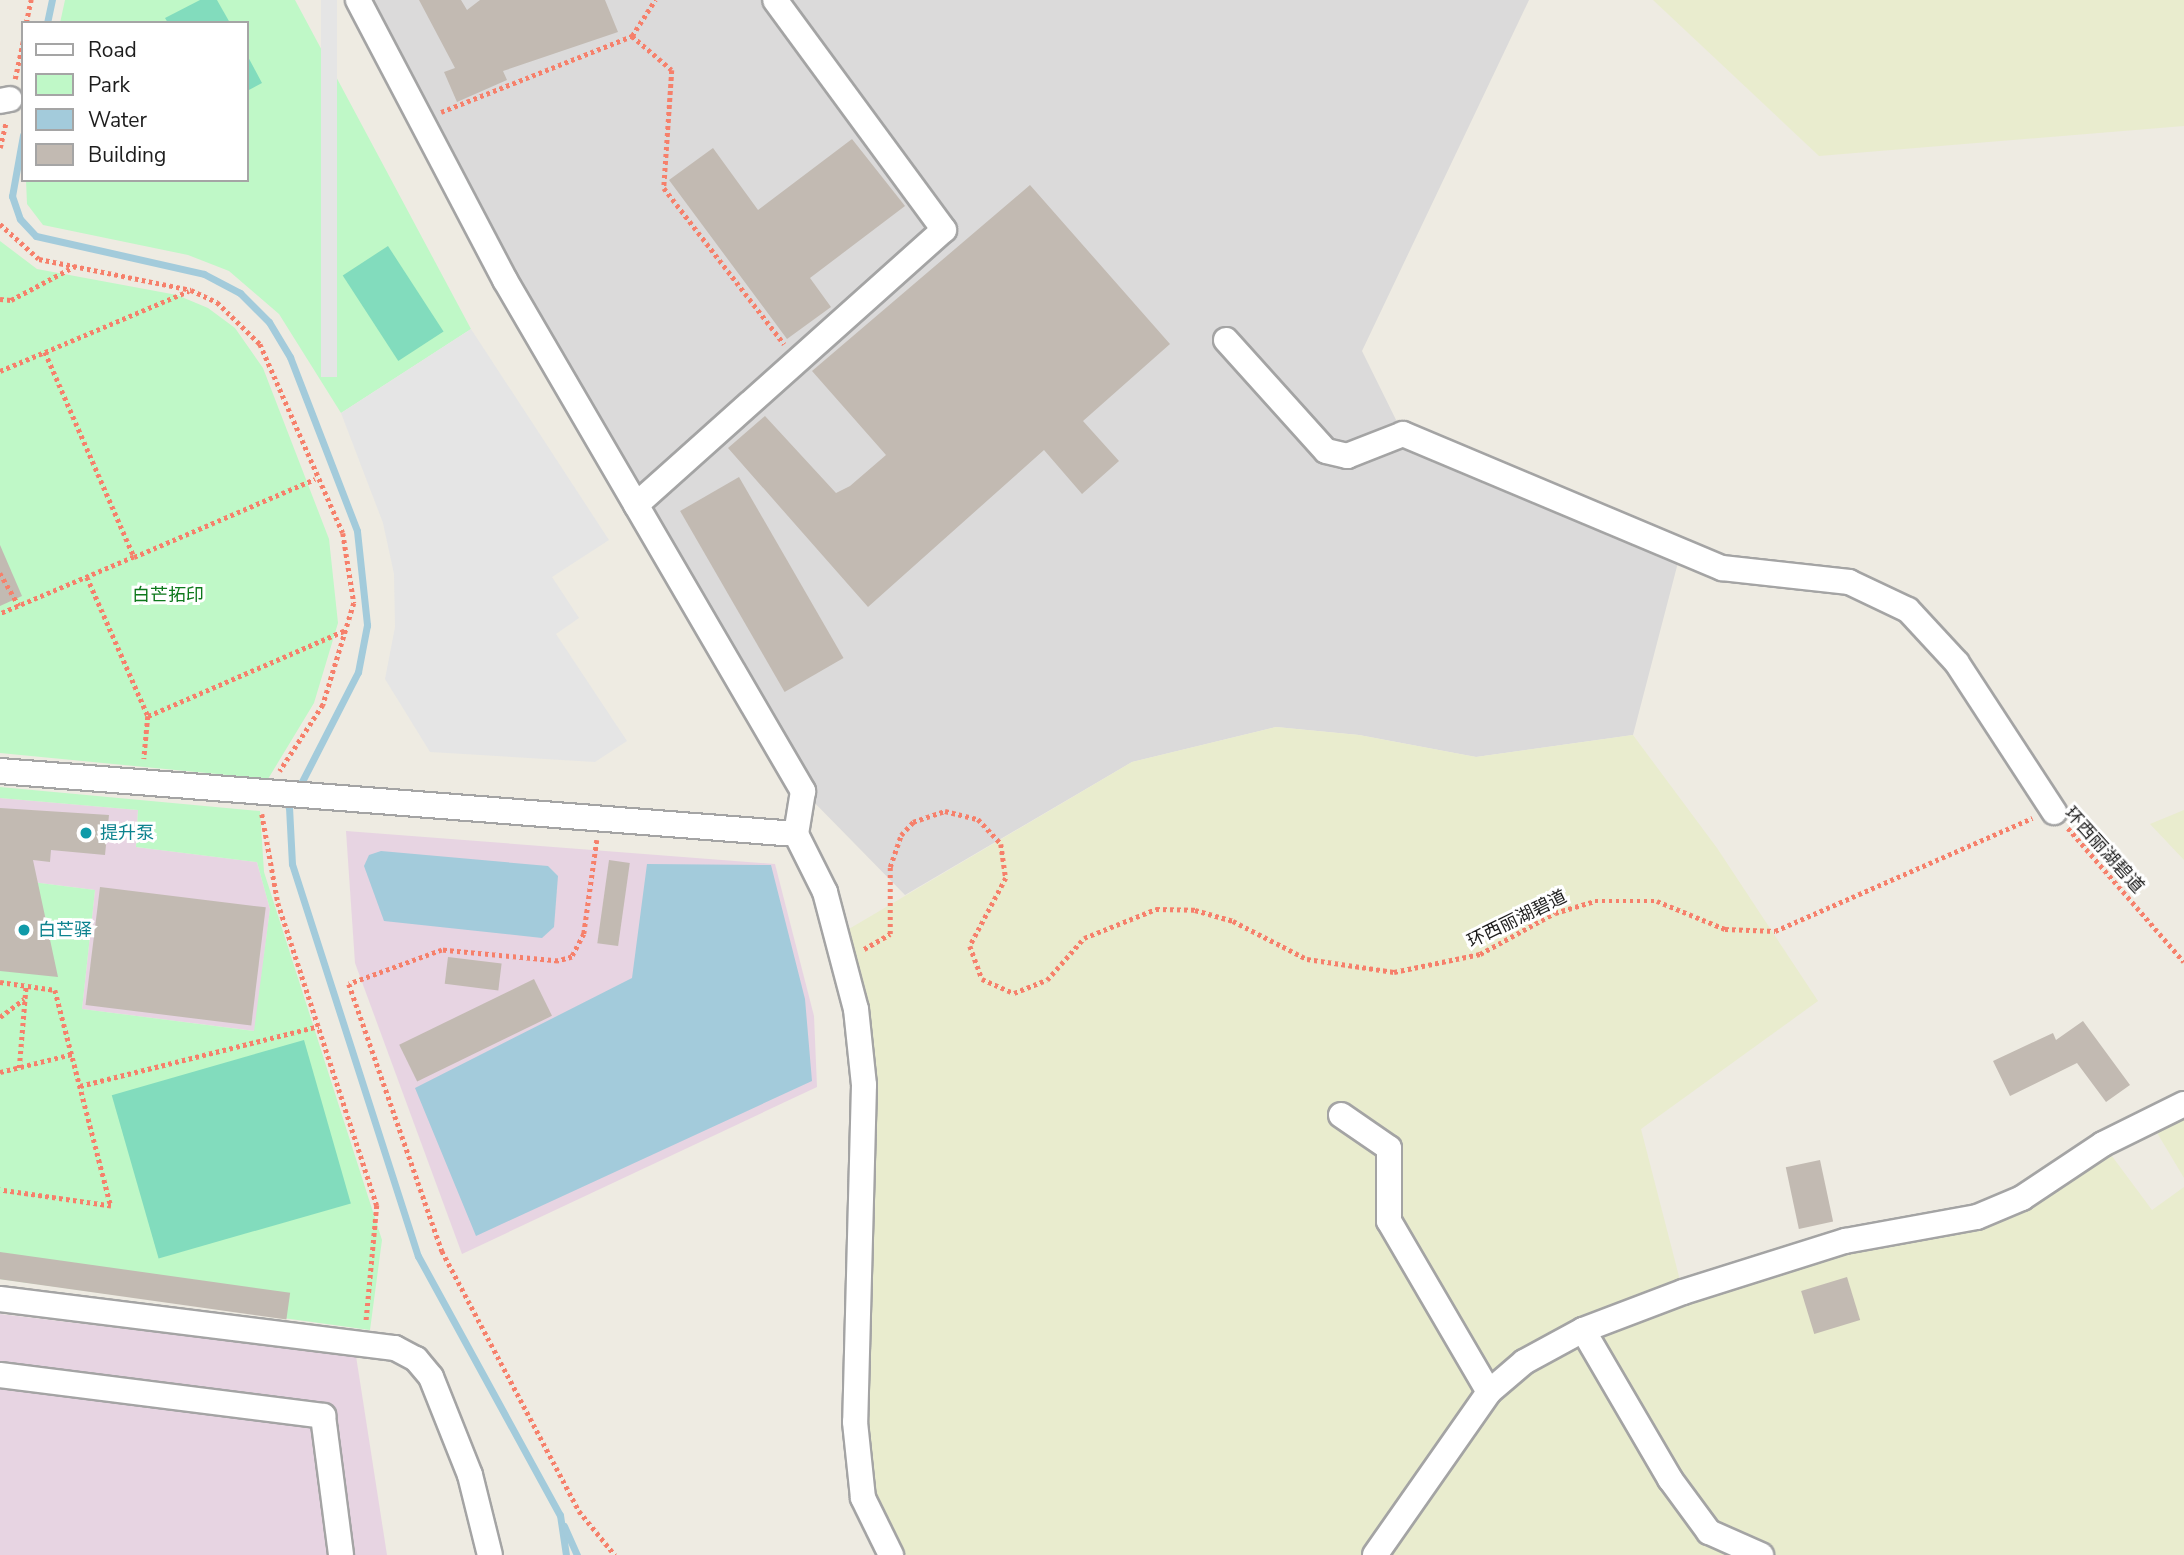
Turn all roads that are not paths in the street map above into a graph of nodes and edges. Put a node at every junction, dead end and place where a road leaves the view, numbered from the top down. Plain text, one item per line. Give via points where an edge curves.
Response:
1 (358, 0) edge
2 (775, 0) edge
3 (1226, 340) dead end
4 (636, 505) junction
5 (0, 771) edge
6 (2054, 812) road end
7 (796, 834) junction
8 (2184, 1104) edge
9 (1340, 1115) dead end
10 (0, 1299) edge
11 (1583, 1330) junction
12 (0, 1375) edge
13 (1489, 1392) junction
14 (341, 1555) edge
15 (490, 1555) edge
16 (891, 1555) edge
17 (1375, 1555) edge
18 (1761, 1555) edge

1 - 4 street
2 - 4 street via 944,230
3 - 6 street via 1326,451 1347,456 1403,434 1722,568 1849,582 1908,610 1957,663
4 - 7 street via 803,791
5 - 7 street
7 - 16 street via 825,892 856,1009 864,1085 855,1422 863,1498
8 - 11 street via 2103,1144 2022,1198 1977,1217 1845,1241
9 - 13 street via 1389,1148 1389,1222
10 - 15 street via 395,1348 431,1377 470,1475
11 - 13 street via 1524,1362
11 - 18 street via 1670,1479 1709,1531
12 - 14 street via 323,1416
13 - 17 street

